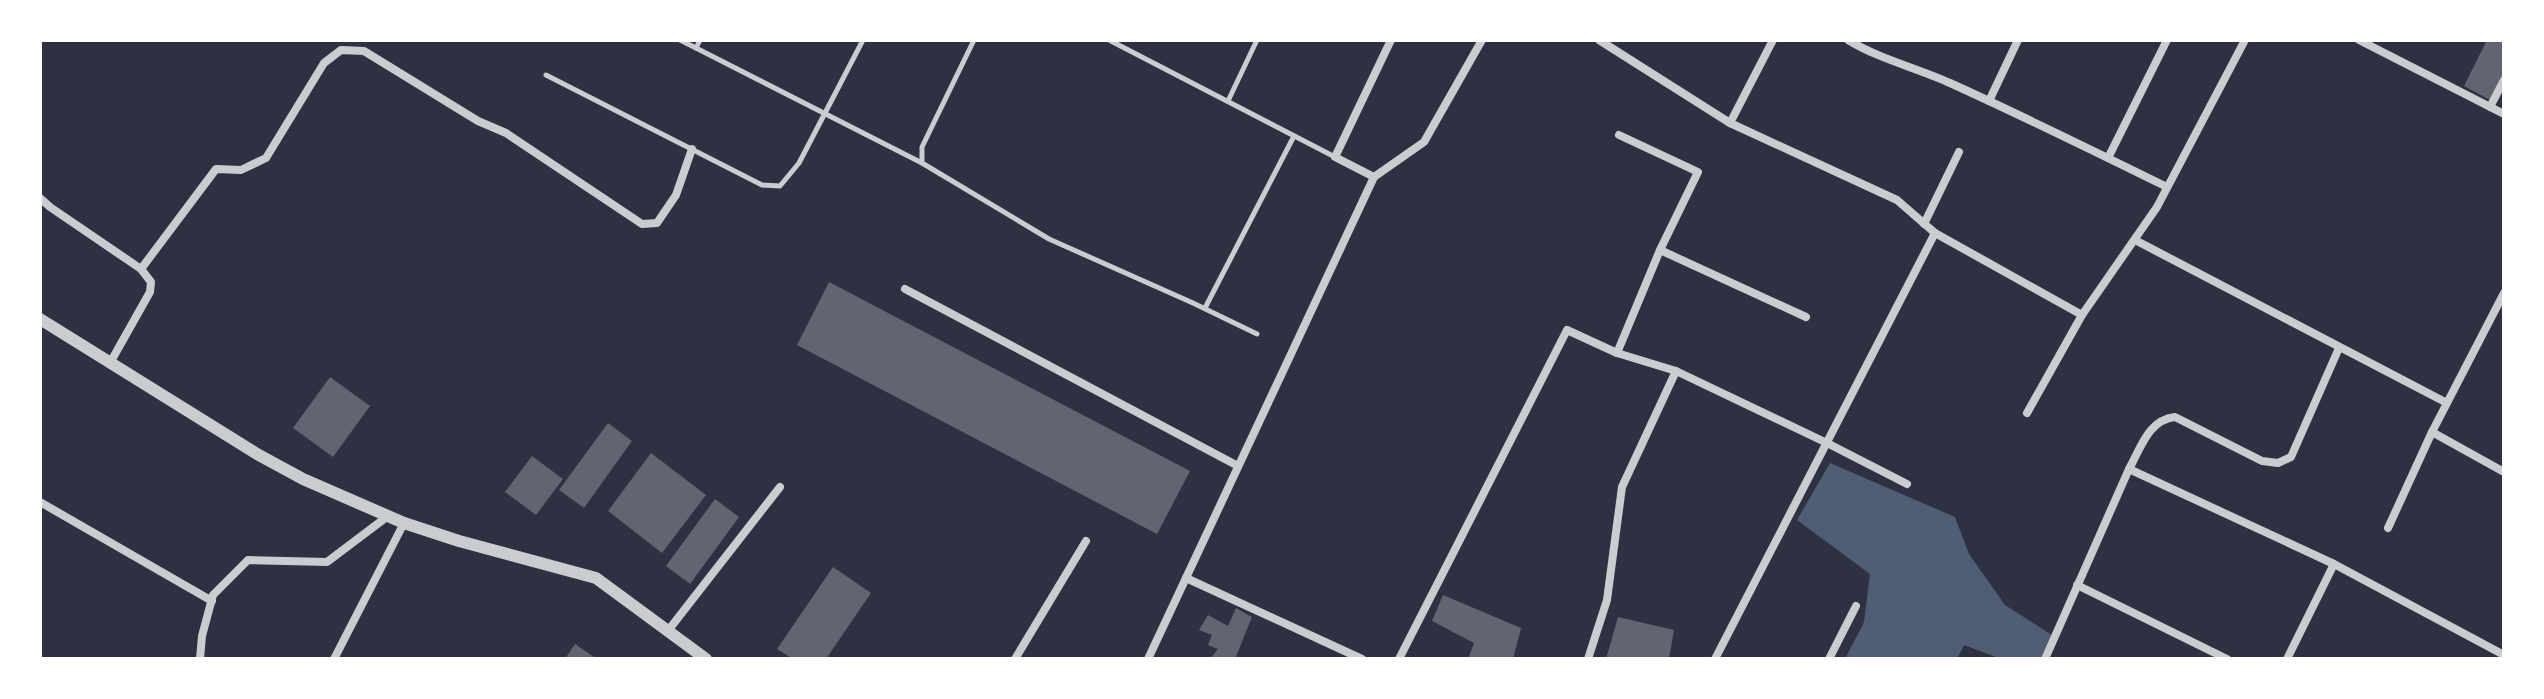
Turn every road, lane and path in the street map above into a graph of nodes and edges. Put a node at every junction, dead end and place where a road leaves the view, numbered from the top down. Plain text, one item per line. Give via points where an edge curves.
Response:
1 (680, 40) edge
2 (700, 40) edge
3 (863, 40) edge
4 (974, 40) edge
5 (1109, 40) edge
6 (1257, 40) edge
7 (1391, 40) edge
8 (1482, 40) edge
9 (1599, 40) edge
10 (1773, 40) edge
11 (1848, 40) edge
12 (2018, 40) edge
13 (2167, 40) edge
14 (2245, 40) edge
15 (2359, 40) edge
16 (696, 48) junction
17 (546, 75) dead end
18 (2504, 80) edge
19 (1228, 101) junction
20 (1989, 101) junction
21 (2490, 107) junction
22 (2504, 114) edge
23 (824, 115) junction
24 (1730, 123) junction
25 (1619, 135) dead end
26 (1294, 136) junction
27 (692, 149) junction
28 (1959, 152) dead end
29 (1335, 157) junction
30 (2108, 158) junction
31 (922, 163) junction
32 (1374, 177) junction
33 (2167, 187) junction
34 (40, 198) edge
35 (1924, 224) junction
36 (1935, 233) junction
37 (2135, 240) junction
38 (1660, 250) junction
39 (141, 269) junction
40 (905, 289) dead end
41 (2504, 293) edge
42 (1205, 308) junction
43 (2082, 315) junction
44 (1806, 317) dead end
45 (40, 319) edge
46 (1257, 334) dead end
47 (2339, 348) junction
48 (1617, 353) junction
49 (110, 363) junction
50 (1676, 371) junction
51 (2447, 403) junction
52 (2027, 413) dead end
53 (2432, 432) junction
54 (1827, 443) junction
55 (1238, 466) junction
56 (2129, 469) junction
57 (2504, 472) edge
58 (1907, 484) dead end
59 (780, 487) dead end
60 (40, 502) edge
61 (388, 516) junction
62 (404, 523) junction
63 (2388, 528) dead end
64 (1086, 541) dead end
65 (2334, 564) junction
66 (1186, 578) junction
67 (2077, 585) junction
68 (212, 601) junction
69 (1856, 606) dead end
70 (667, 632) junction
71 (2504, 655) edge
72 (1720, 657) edge
73 (200, 659) edge
74 (334, 659) edge
75 (706, 659) edge
76 (1015, 659) edge
77 (1148, 659) edge
78 (1362, 659) edge
79 (1399, 659) edge
80 (1588, 659) edge
81 (1829, 659) edge
82 (2045, 659) edge
83 (2227, 659) edge
84 (2287, 659) edge

1 - 16 lane
2 - 16 lane
3 - 23 lane
4 - 31 lane via 922,147
5 - 19 lane
6 - 19 lane
7 - 29 street
8 - 32 street via 1424,142
9 - 24 street
10 - 24 street
11 - 20 street
12 - 20 street
13 - 30 street
14 - 33 street
15 - 21 street
16 - 23 lane
17 - 27 lane
18 - 21 street
19 - 26 lane
20 - 30 street
21 - 22 street
23 - 27 lane via 799,163 780,186 762,185
23 - 31 lane
24 - 35 street via 1897,200
25 - 38 street via 1698,172
26 - 29 lane
26 - 42 lane
27 - 39 street via 670,205 657,223 642,224 506,133 364,51 341,50 324,63 266,158 241,170 216,169
28 - 35 street
29 - 32 street
30 - 33 street
31 - 42 lane via 1049,239
32 - 55 street
33 - 37 street
34 - 39 street
35 - 36 street
36 - 43 street
36 - 54 street
37 - 43 street
37 - 47 street
38 - 44 street
38 - 48 street
39 - 49 street via 151,282 150,292
40 - 55 street
41 - 51 street
42 - 46 lane
43 - 52 street
45 - 49 street
47 - 51 street
47 - 56 street via 2291,457 2278,463 2262,461 2175,417 2162,418 2151,428
48 - 50 street
48 - 79 street via 1567,330
49 - 61 street via 257,454
50 - 54 street
50 - 80 street via 1622,487 1607,600
51 - 53 street
53 - 57 street
53 - 63 street
54 - 58 street
54 - 72 street
55 - 66 street
56 - 65 street
56 - 67 street
59 - 70 street
60 - 68 street
61 - 62 street
61 - 68 street via 327,562 248,560
62 - 70 street via 596,578
62 - 74 street
64 - 76 street
65 - 71 street
65 - 84 street
66 - 77 street
66 - 78 street
67 - 82 street
67 - 83 street
68 - 73 street
69 - 81 street
70 - 75 street

